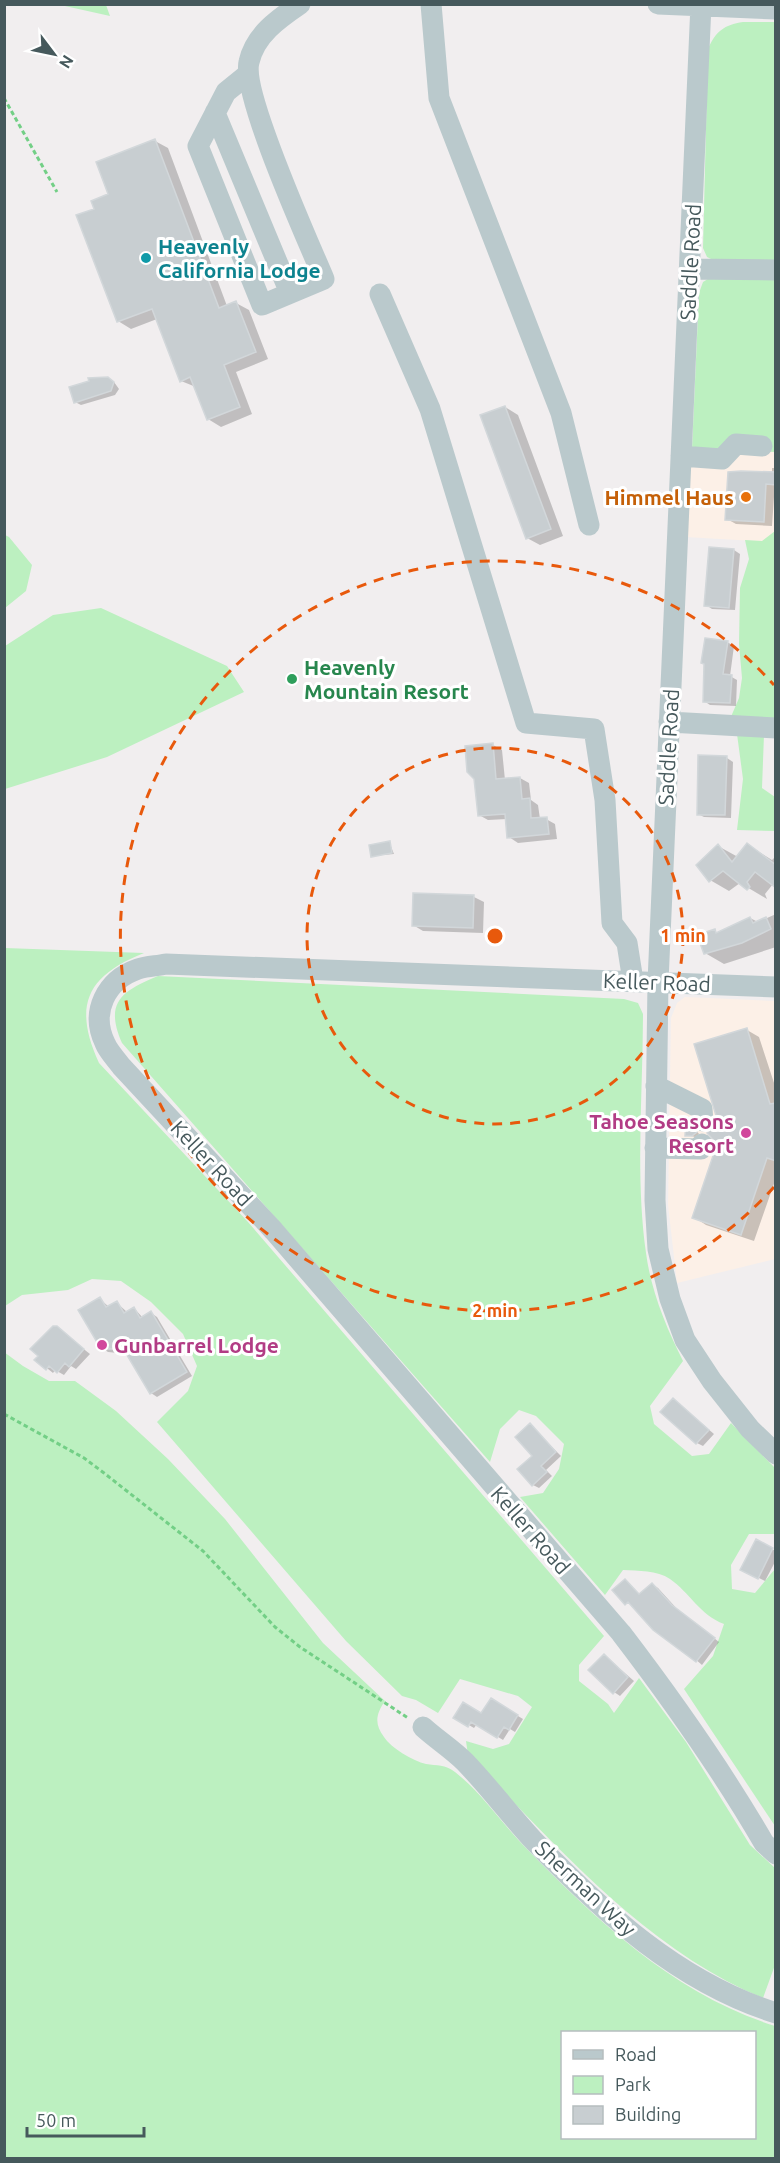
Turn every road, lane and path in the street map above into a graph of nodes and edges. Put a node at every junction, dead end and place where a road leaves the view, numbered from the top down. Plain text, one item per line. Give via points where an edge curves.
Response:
1 (300, 4) edge
2 (431, 4) edge
3 (658, 4) edge
4 (701, 5) edge
5 (776, 9) edge
6 (247, 75) junction
7 (4, 98) edge
8 (215, 113) junction
9 (57, 192) dead end
10 (690, 269) junction
11 (776, 270) edge
12 (290, 293) junction
13 (380, 294) dead end
14 (762, 446) dead end
15 (681, 456) junction
16 (589, 525) dead end
17 (669, 722) junction
18 (776, 728) edge
19 (633, 981) junction
20 (658, 982) junction
21 (776, 987) edge
22 (656, 1086) junction
23 (703, 1121) dead end
24 (702, 1143) dead end
25 (655, 1148) junction
26 (4, 1414) edge
27 (776, 1454) edge
28 (423, 1727) joint
29 (776, 1854) edge
30 (776, 2013) edge

1 - 6 street via 273,23 258,41
2 - 16 street via 439,98 561,413
3 - 4 street
4 - 5 street
4 - 10 street, Saddle Road
6 - 8 street via 226,92
6 - 12 street via 256,110 324,279
7 - 9 path
8 - 12 street
8 - 12 street via 198,146 262,305
10 - 11 street
10 - 15 street, Saddle Road
13 - 19 street via 430,409 526,723 594,729 605,800 612,923 627,943
14 - 15 street via 736,444 722,459
15 - 17 street, Saddle Road
17 - 18 street
17 - 20 street, Saddle Road
19 - 20 street, Keller Road
19 - 29 street, Keller Road via 166,964 139,969 114,982 98,1019 105,1044 122,1066 274,1231 621,1633 704,1745 764,1843
20 - 21 street, Keller Road
20 - 22 street, Saddle Road
22 - 23 street via 702,1110
22 - 25 street, Saddle Road
24 - 25 street via 701,1149
25 - 27 street, Saddle Road via 658,1249 685,1340 712,1382
26 - 28 path via 84,1458 203,1551 292,1640
28 - 30 street, Sherman Way via 463,1761 596,1903 644,1942 714,1990

